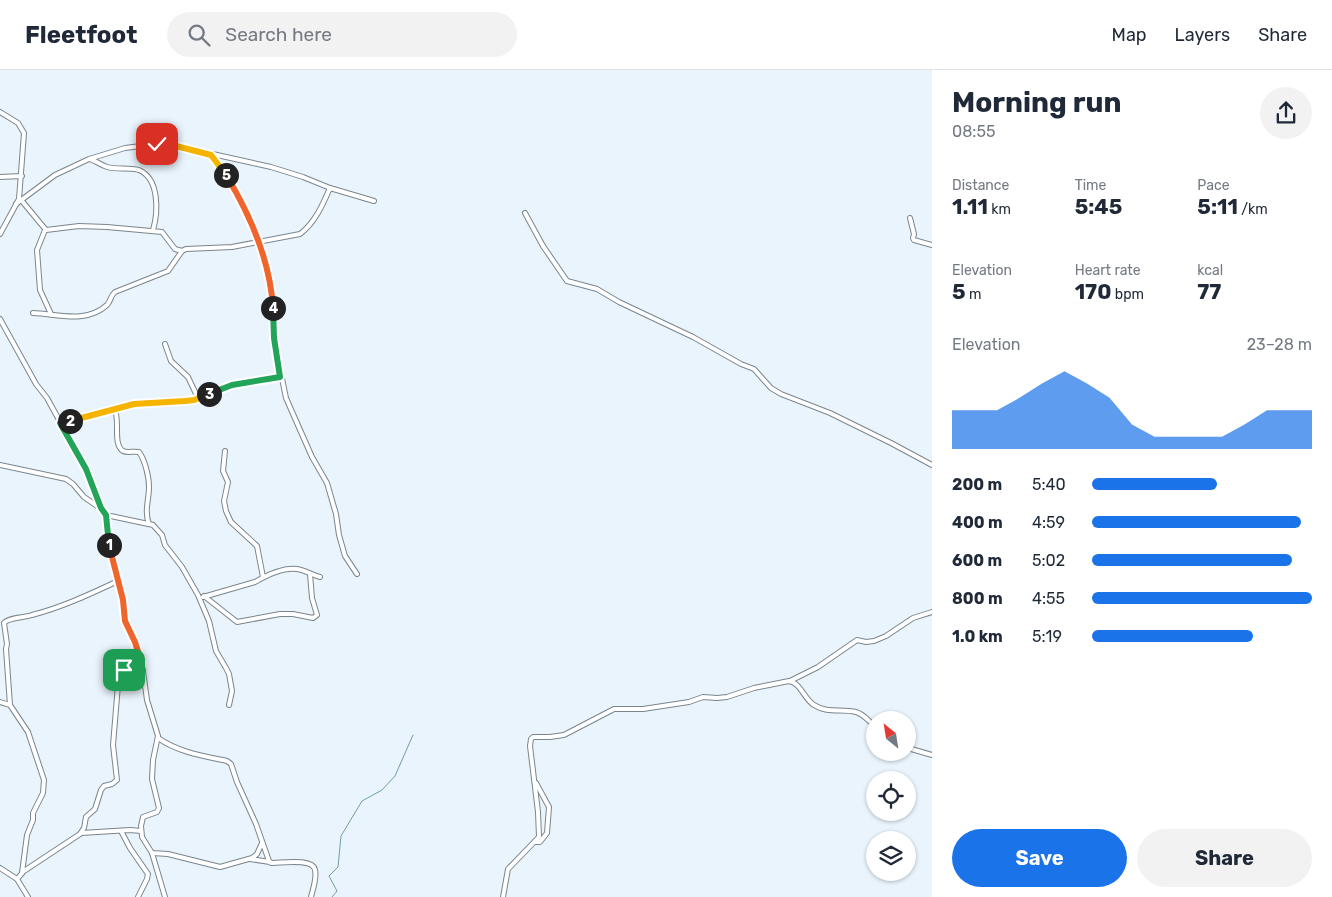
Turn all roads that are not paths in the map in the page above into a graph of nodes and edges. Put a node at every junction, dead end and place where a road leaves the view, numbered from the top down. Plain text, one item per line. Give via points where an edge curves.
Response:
1 (0, 112) edge
2 (211, 155) junction
3 (89, 159) junction
4 (22, 176) junction
5 (0, 177) edge
6 (330, 188) junction
7 (22, 200) junction
8 (374, 201) dead end
9 (16, 204) junction
10 (525, 214) dead end
11 (910, 218) dead end
12 (45, 230) junction
13 (152, 230) junction
14 (0, 234) edge
15 (260, 243) junction
16 (932, 245) edge
17 (182, 251) junction
18 (33, 313) dead end
19 (51, 314) junction
20 (0, 319) edge
21 (165, 344) dead end
22 (280, 377) junction
23 (198, 398) junction
24 (114, 408) junction
25 (60, 423) junction
26 (225, 451) dead end
27 (932, 464) edge
28 (0, 465) edge
29 (101, 508) junction
30 (106, 515) junction
31 (149, 524) junction
32 (310, 574) junction
33 (357, 574) dead end
34 (263, 577) junction
35 (320, 577) dead end
36 (118, 581) junction
37 (204, 596) junction
38 (198, 598) junction
39 (932, 612) edge
40 (6, 649) junction
41 (0, 651) edge
42 (142, 664) junction
43 (790, 681) junction
44 (1, 702) edge
45 (9, 702) junction
46 (229, 705) dead end
47 (866, 719) edge
48 (158, 738) junction
49 (916, 750) edge
50 (932, 755) edge
51 (535, 782) junction
52 (121, 831) junction
53 (141, 831) junction
54 (80, 834) junction
55 (535, 842) junction
56 (262, 843) junction
57 (152, 853) junction
58 (250, 859) junction
59 (270, 862) junction
60 (0, 868) edge
61 (22, 873) junction
62 (18, 880) junction
63 (28, 897) edge
64 (138, 897) edge
65 (165, 897) edge
66 (311, 897) edge
67 (503, 897) edge

1 - 4 street via 18,123 24,133
2 - 3 street via 176,146 146,144
2 - 6 street via 289,172
2 - 15 street via 242,202
3 - 7 street via 55,175
3 - 13 street via 108,167 139,170 150,181 155,194 156,213
4 - 5 street
4 - 9 street
6 - 8 street
6 - 15 street via 318,213 304,231
7 - 9 street
7 - 12 street
9 - 14 street
10 - 27 street via 567,280 597,289 694,337 758,372 771,388 781,394
11 - 16 street via 914,240
12 - 13 street via 107,226
12 - 19 street via 38,250 40,290
13 - 17 street via 162,232 175,249
15 - 17 street
15 - 22 street via 269,272 274,344
17 - 19 street via 168,271 116,292 106,305 88,315
18 - 19 street
20 - 25 street
21 - 23 street via 171,361 188,377
22 - 23 street via 232,385
22 - 33 street via 291,411 327,483 345,556
23 - 24 street
24 - 25 street
24 - 31 street via 118,416 116,433 120,448 139,452 147,472 146,517
25 - 29 street via 86,469
26 - 34 street via 226,510 231,522 257,546
28 - 29 street via 66,479
29 - 30 street
30 - 31 street
30 - 36 street
31 - 38 street via 158,529
32 - 34 street via 286,569
32 - 35 street
32 - 37 street via 317,615 313,618 280,614 237,622
34 - 37 street
36 - 40 street via 73,602 31,616 6,620
36 - 42 street via 125,621
37 - 38 street
38 - 46 street via 212,629 216,651 229,674 232,690
39 - 43 street via 913,618 874,642 855,641
40 - 41 street
40 - 45 street
42 - 48 street via 147,700
42 - 54 street via 124,670 118,685 113,745 117,780 102,787 95,808 86,817
43 - 47 street via 814,705 826,711 856,712
43 - 51 street via 722,698 703,697 642,709 614,709 564,735 533,737 530,746
44 - 45 street
45 - 61 street via 28,732 44,780 43,794 27,835
48 - 53 street via 152,779 160,808 143,818
48 - 56 street via 182,750 232,764
49 - 50 street
51 - 55 street via 539,837
51 - 55 street via 549,807 547,833 540,842
52 - 53 street
52 - 54 street
52 - 64 street via 148,874
53 - 57 street
54 - 61 street
55 - 67 street via 508,869
56 - 58 street via 257,854
56 - 59 street
57 - 58 street via 220,867
57 - 65 street
58 - 59 street
59 - 66 street via 306,862 313,865 316,870
60 - 62 street
61 - 62 street
62 - 63 street

